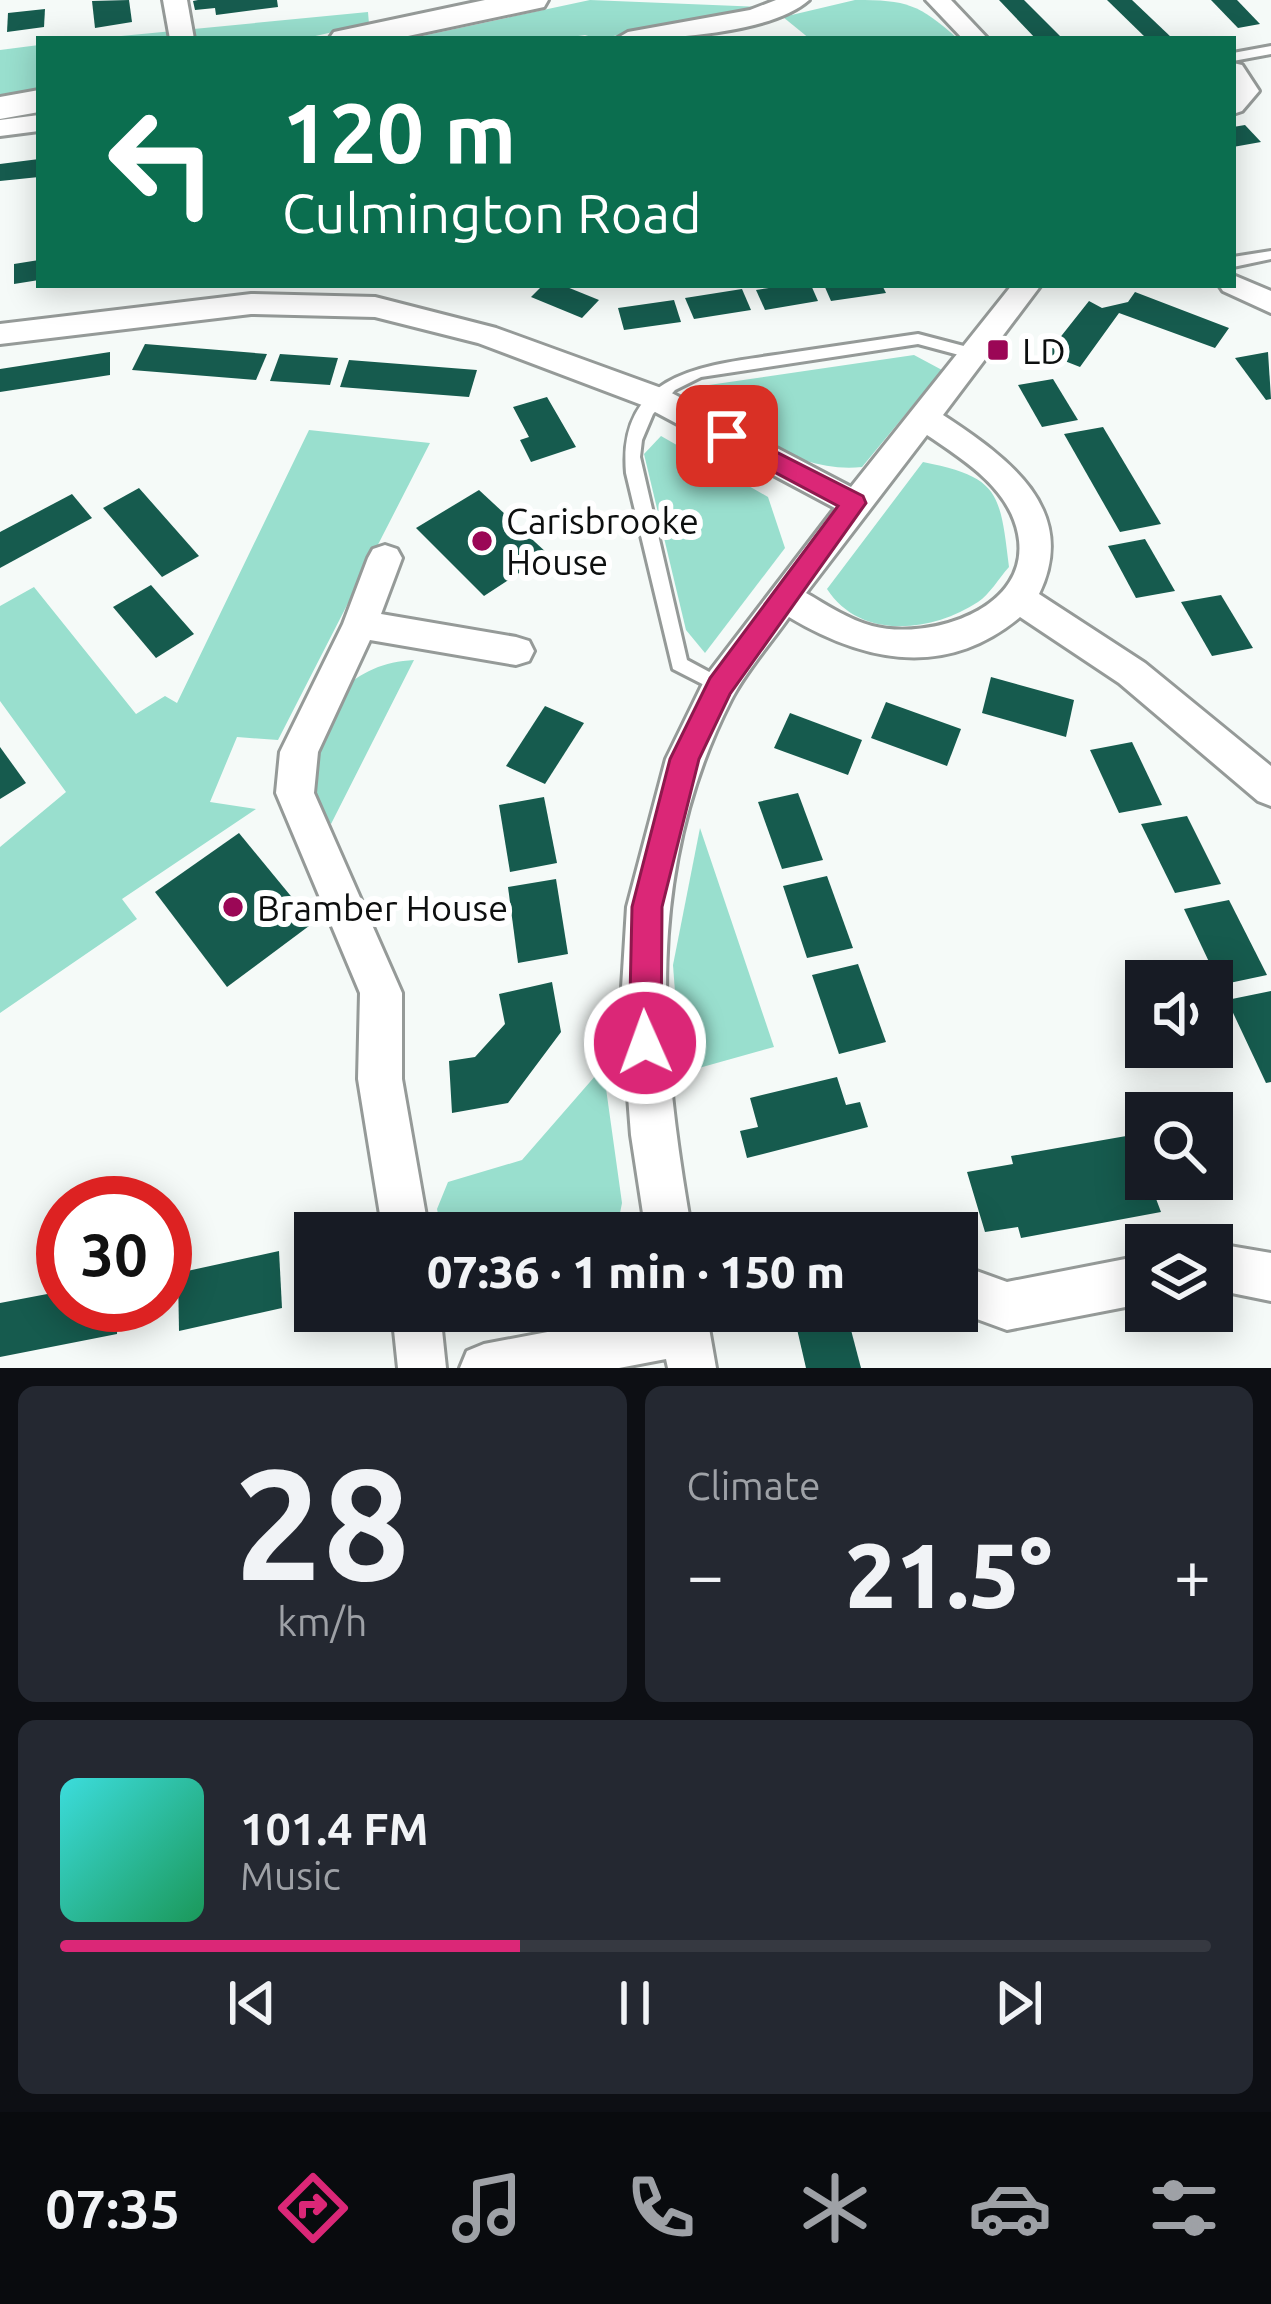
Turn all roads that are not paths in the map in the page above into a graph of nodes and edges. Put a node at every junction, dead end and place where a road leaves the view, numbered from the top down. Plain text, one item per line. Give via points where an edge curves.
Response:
1 (176, 0) edge
2 (532, 0) edge
3 (797, 0) edge
4 (938, 0) edge
5 (182, 36) edge
6 (360, 36) edge
7 (645, 36) edge
8 (973, 36) edge
9 (1271, 50) edge
10 (1236, 56) edge
11 (1236, 75) edge
12 (36, 102) edge
13 (1236, 103) edge
14 (0, 108) edge
15 (36, 123) edge
16 (0, 128) edge
17 (1271, 255) edge
18 (1236, 261) edge
19 (1236, 286) edge
20 (1025, 288) edge
21 (1271, 303) edge
22 (0, 334) edge
23 (974, 353) junction
24 (653, 397) junction
25 (924, 418) junction
26 (854, 503) junction
27 (385, 558) dead end
28 (784, 597) junction
29 (1018, 598) junction
30 (360, 624) junction
31 (517, 651) dead end
32 (720, 686) junction
33 (1271, 789) edge
34 (402, 1212) edge
35 (666, 1212) edge
36 (1233, 1270) edge
37 (1271, 1276) edge
38 (1125, 1283) edge
39 (978, 1296) edge
40 (418, 1332) edge
41 (686, 1337) edge
42 (422, 1368) edge
43 (484, 1368) edge

1 - 5 street
2 - 6 street
3 - 7 street
4 - 8 street
9 - 10 lane
11 - 13 street via 1247,92
12 - 14 street
15 - 16 street
17 - 18 lane
19 - 21 street
20 - 23 street
22 - 24 street via 251,304 375,307 486,335
23 - 24 lane via 918,339 699,372
23 - 25 street
24 - 26 street
24 - 32 lane via 631,455 639,494 679,664
25 - 26 street
25 - 29 street via 1006,478 1025,506 1038,548 1035,575
26 - 28 street
27 - 30 street
28 - 29 street via 846,631 902,644 986,626
28 - 32 street
29 - 33 street via 1132,673
30 - 31 street
30 - 34 street via 298,752 295,793 381,993 380,1078
32 - 35 street via 685,759 647,907 642,1004
36 - 37 street
38 - 39 street via 1007,1306
40 - 42 street
41 - 43 street

